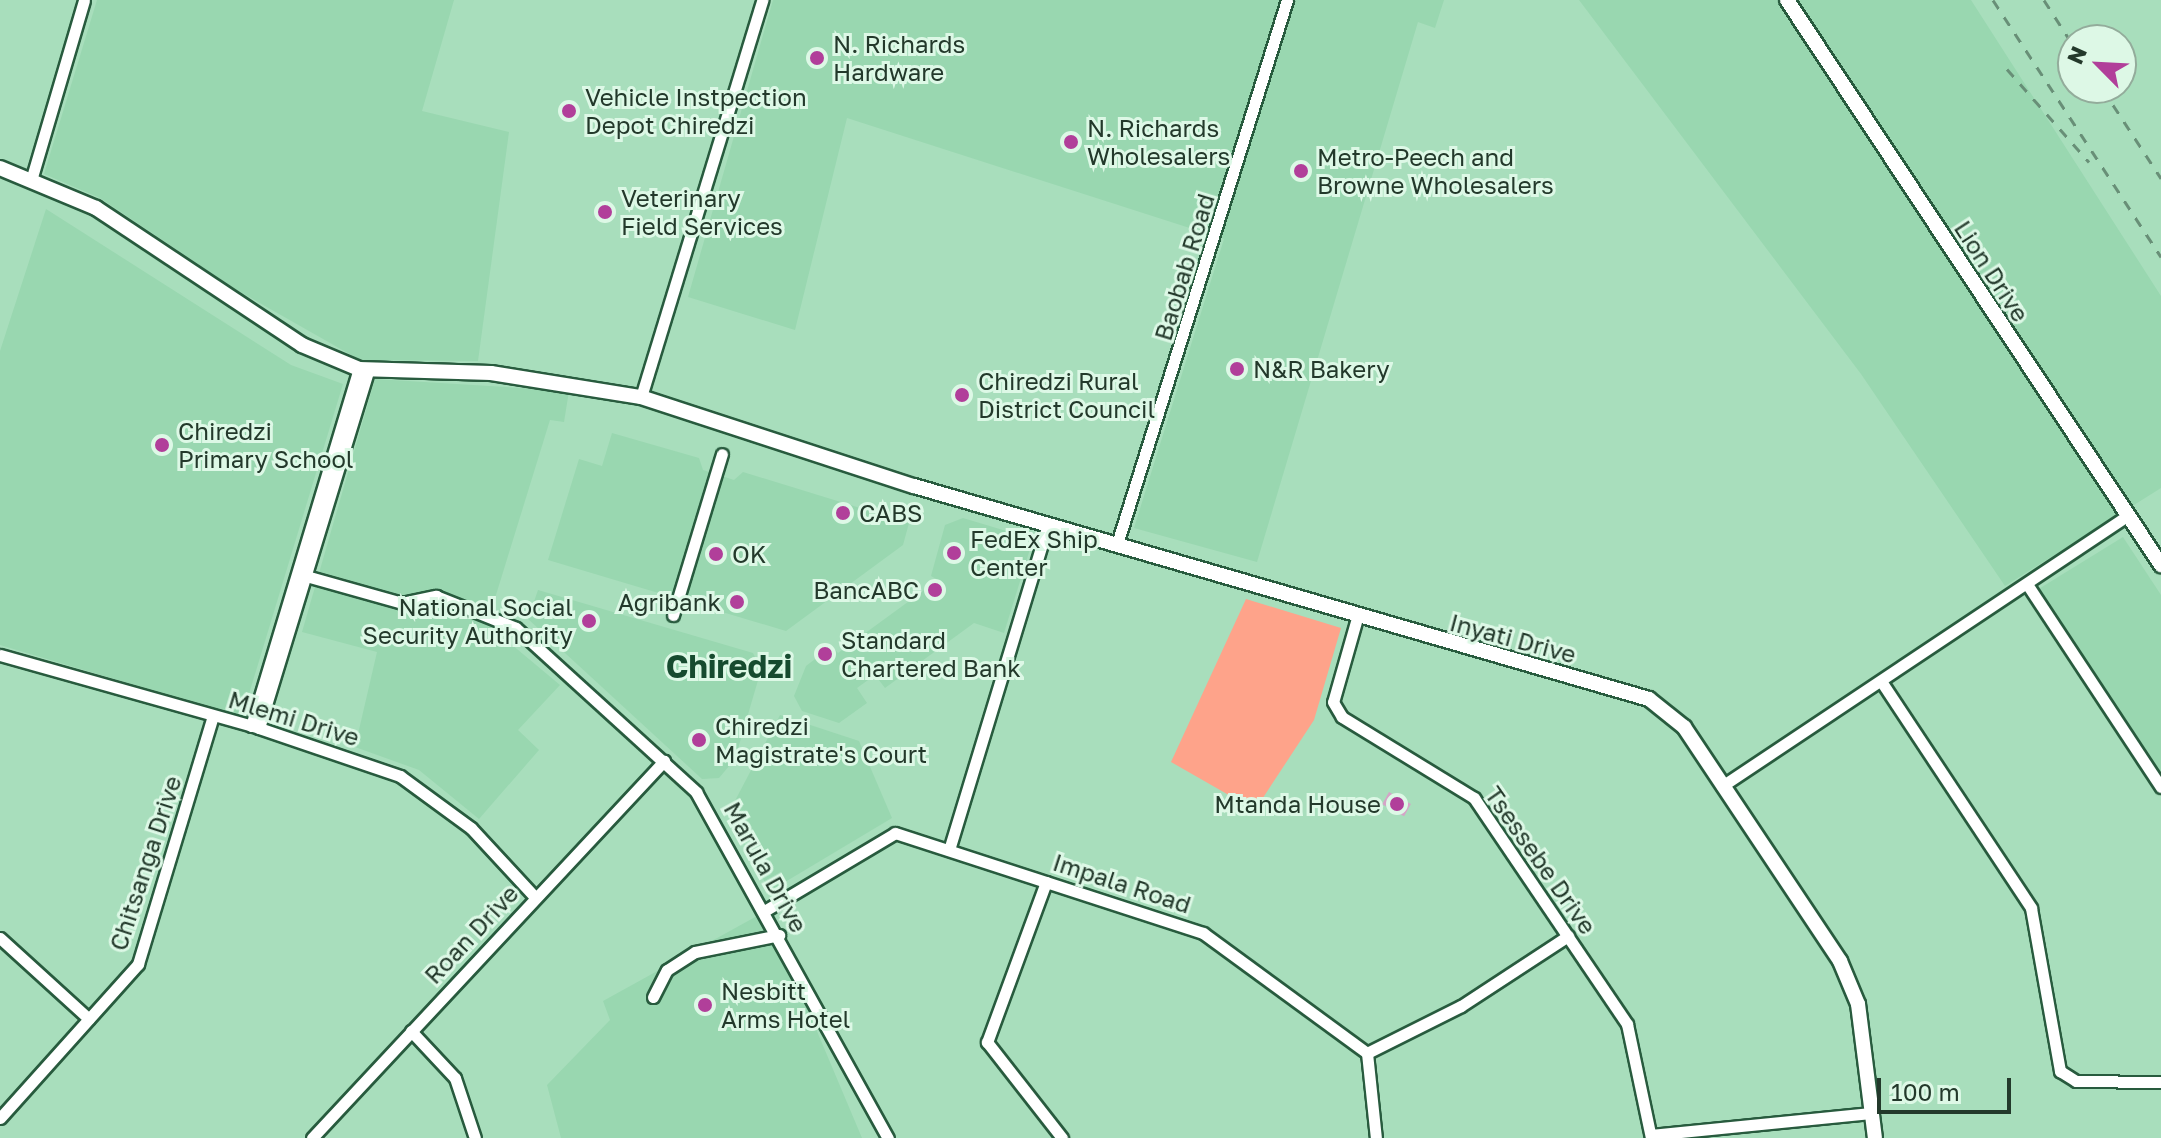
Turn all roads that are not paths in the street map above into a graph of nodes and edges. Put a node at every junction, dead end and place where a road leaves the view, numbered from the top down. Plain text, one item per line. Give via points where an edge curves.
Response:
1 (84, 0) edge
2 (762, 0) edge
3 (1287, 0) edge
4 (1787, 0) edge
5 (0, 168) edge
6 (32, 177) junction
7 (364, 369) junction
8 (641, 397) junction
9 (722, 454) dead end
10 (2127, 516) junction
11 (1048, 524) junction
12 (1117, 544) junction
13 (2161, 565) edge
14 (306, 576) junction
15 (2027, 584) junction
16 (673, 615) dead end
17 (1357, 618) junction
18 (0, 655) edge
19 (1881, 681) junction
20 (213, 716) junction
21 (255, 727) junction
22 (664, 761) junction
23 (1722, 786) junction
24 (2161, 787) edge
25 (949, 850) junction
26 (1046, 882) junction
27 (535, 897) junction
28 (766, 910) junction
29 (779, 935) junction
30 (1568, 936) junction
31 (0, 938) edge
32 (653, 997) dead end
33 (89, 1019) junction
34 (411, 1031) junction
35 (1367, 1053) junction
36 (2161, 1082) edge
37 (1873, 1113) junction
38 (0, 1118) edge
39 (1651, 1136) edge
40 (312, 1138) edge
41 (475, 1138) edge
42 (888, 1138) edge
43 (1062, 1138) edge
44 (1376, 1138) edge
45 (1875, 1138) edge

1 - 6 street
2 - 8 street
3 - 12 street, Baobab Road
4 - 10 street, Lion Drive
5 - 6 street, Inyati Drive
6 - 7 street, Inyati Drive via 96,208 316,353
7 - 8 street, Inyati Drive via 506,375
7 - 14 street
7 - 21 street
8 - 11 street, Inyati Drive
9 - 16 street
10 - 13 street, Lion Drive
10 - 15 street
11 - 12 street, Inyati Drive
11 - 25 street
12 - 17 street, Inyati Drive
14 - 21 street
14 - 22 street, Marula Drive via 402,603 436,596 516,628
15 - 19 street
15 - 24 street
17 - 23 street, Inyati Drive via 1649,699 1684,727
17 - 30 street, Tsessebe Drive via 1333,702 1342,717 1474,798
18 - 20 street, Mlemi Drive
19 - 23 street
19 - 36 street via 2031,908 2060,1071 2076,1081
20 - 21 street, Mlemi Drive
20 - 33 street, Chitsanga Drive via 146,949
21 - 27 street, Mlemi Drive via 400,776 471,828
22 - 27 street, Roan Drive
22 - 28 street, Marula Drive via 712,814
23 - 37 street, Inyati Drive via 1850,982
25 - 26 street, Impala Road
25 - 28 street, Impala Road via 889,835
26 - 35 street, Impala Road via 1224,943
26 - 43 street via 987,1042
27 - 34 street, Roan Drive
28 - 29 street, Marula Drive
29 - 32 street via 695,952 667,970
29 - 42 street, Marula Drive
30 - 35 street via 1461,1006
30 - 39 street, Tsessebe Drive via 1627,1024 1637,1049
31 - 33 street
33 - 38 street, Chitsanga Drive
34 - 40 street, Roan Drive
34 - 41 street via 455,1078
35 - 44 street
37 - 39 street
37 - 45 street, Inyati Drive

